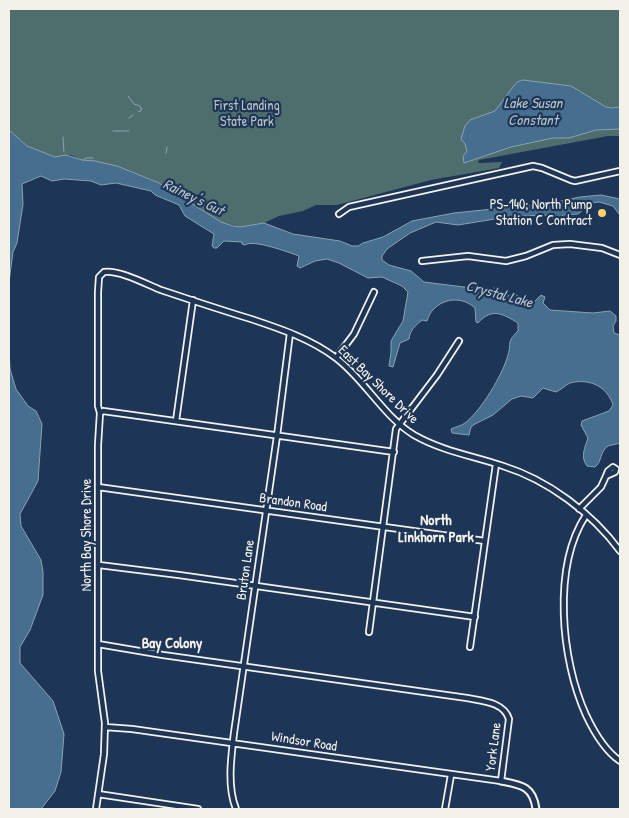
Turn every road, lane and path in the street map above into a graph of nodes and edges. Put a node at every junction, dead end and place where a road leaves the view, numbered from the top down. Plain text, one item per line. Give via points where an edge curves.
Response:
1 (620, 171) edge
2 (339, 214) dead end
3 (620, 255) edge
4 (422, 262) dead end
5 (100, 275) joint
6 (374, 292) dead end
7 (193, 300) junction
8 (290, 333) junction
9 (458, 340) dead end
10 (336, 358) junction
11 (100, 413) junction
12 (176, 421) junction
13 (399, 423) junction
14 (277, 436) junction
15 (394, 452) junction
16 (496, 464) junction
17 (606, 476) dead end
18 (98, 487) junction
19 (579, 509) junction
20 (266, 511) junction
21 (586, 515) junction
22 (384, 527) junction
23 (485, 541) junction
24 (620, 551) edge
25 (98, 565) junction
26 (256, 586) junction
27 (373, 603) junction
28 (475, 617) junction
29 (369, 632) dead end
30 (98, 644) junction
31 (470, 647) dead end
32 (244, 666) junction
33 (104, 727) junction
34 (233, 743) junction
35 (620, 761) edge
36 (451, 775) junction
37 (501, 781) junction
38 (98, 794) junction
39 (96, 809) edge
40 (198, 809) edge
41 (236, 809) edge
42 (445, 809) edge
43 (536, 809) edge

1 - 2 street via 571,180 533,166 349,208
3 - 4 street via 596,246 570,244 553,245 506,260 468,256
5 - 7 street, East Bay Shore Drive via 110,272
5 - 11 street, North Bay Shore Drive
6 - 10 street via 354,334
7 - 8 street, East Bay Shore Drive
7 - 12 street
8 - 10 street, East Bay Shore Drive
8 - 14 street, Bruton Lane
9 - 13 street
10 - 13 street, East Bay Shore Drive
11 - 12 street
11 - 18 street, North Bay Shore Drive
12 - 14 street
13 - 15 street
13 - 16 street, East Bay Shore Drive via 436,446
14 - 15 street
14 - 20 street, Bruton Lane
15 - 22 street
16 - 19 street, East Bay Shore Drive via 531,477
16 - 23 street
17 - 19 street via 601,487
18 - 20 street, Brandon Road
18 - 25 street, North Bay Shore Drive
19 - 21 street, East Bay Shore Drive
20 - 22 street, Brandon Road
20 - 26 street, Bruton Lane
21 - 24 street, East Bay Shore Drive
21 - 35 street via 577,531 568,568 564,597 566,638 571,669 584,711 602,743
22 - 23 street, Brandon Road
22 - 27 street
23 - 28 street
25 - 26 street
25 - 30 street, North Bay Shore Drive
26 - 27 street
26 - 32 street, Bruton Lane
27 - 28 street
27 - 29 street
28 - 31 street
30 - 32 street
30 - 33 street, North Bay Shore Drive
32 - 34 street, Bruton Lane
32 - 37 street, York Lane via 496,705 508,716
33 - 34 street, Windsor Road
33 - 38 street, North Bay Shore Drive
34 - 36 street, Windsor Road
34 - 41 street, Bruton Lane via 232,786
36 - 37 street, Windsor Road
36 - 42 street
37 - 43 street, York Lane via 526,788
38 - 39 street, North Bay Shore Drive
38 - 40 street

